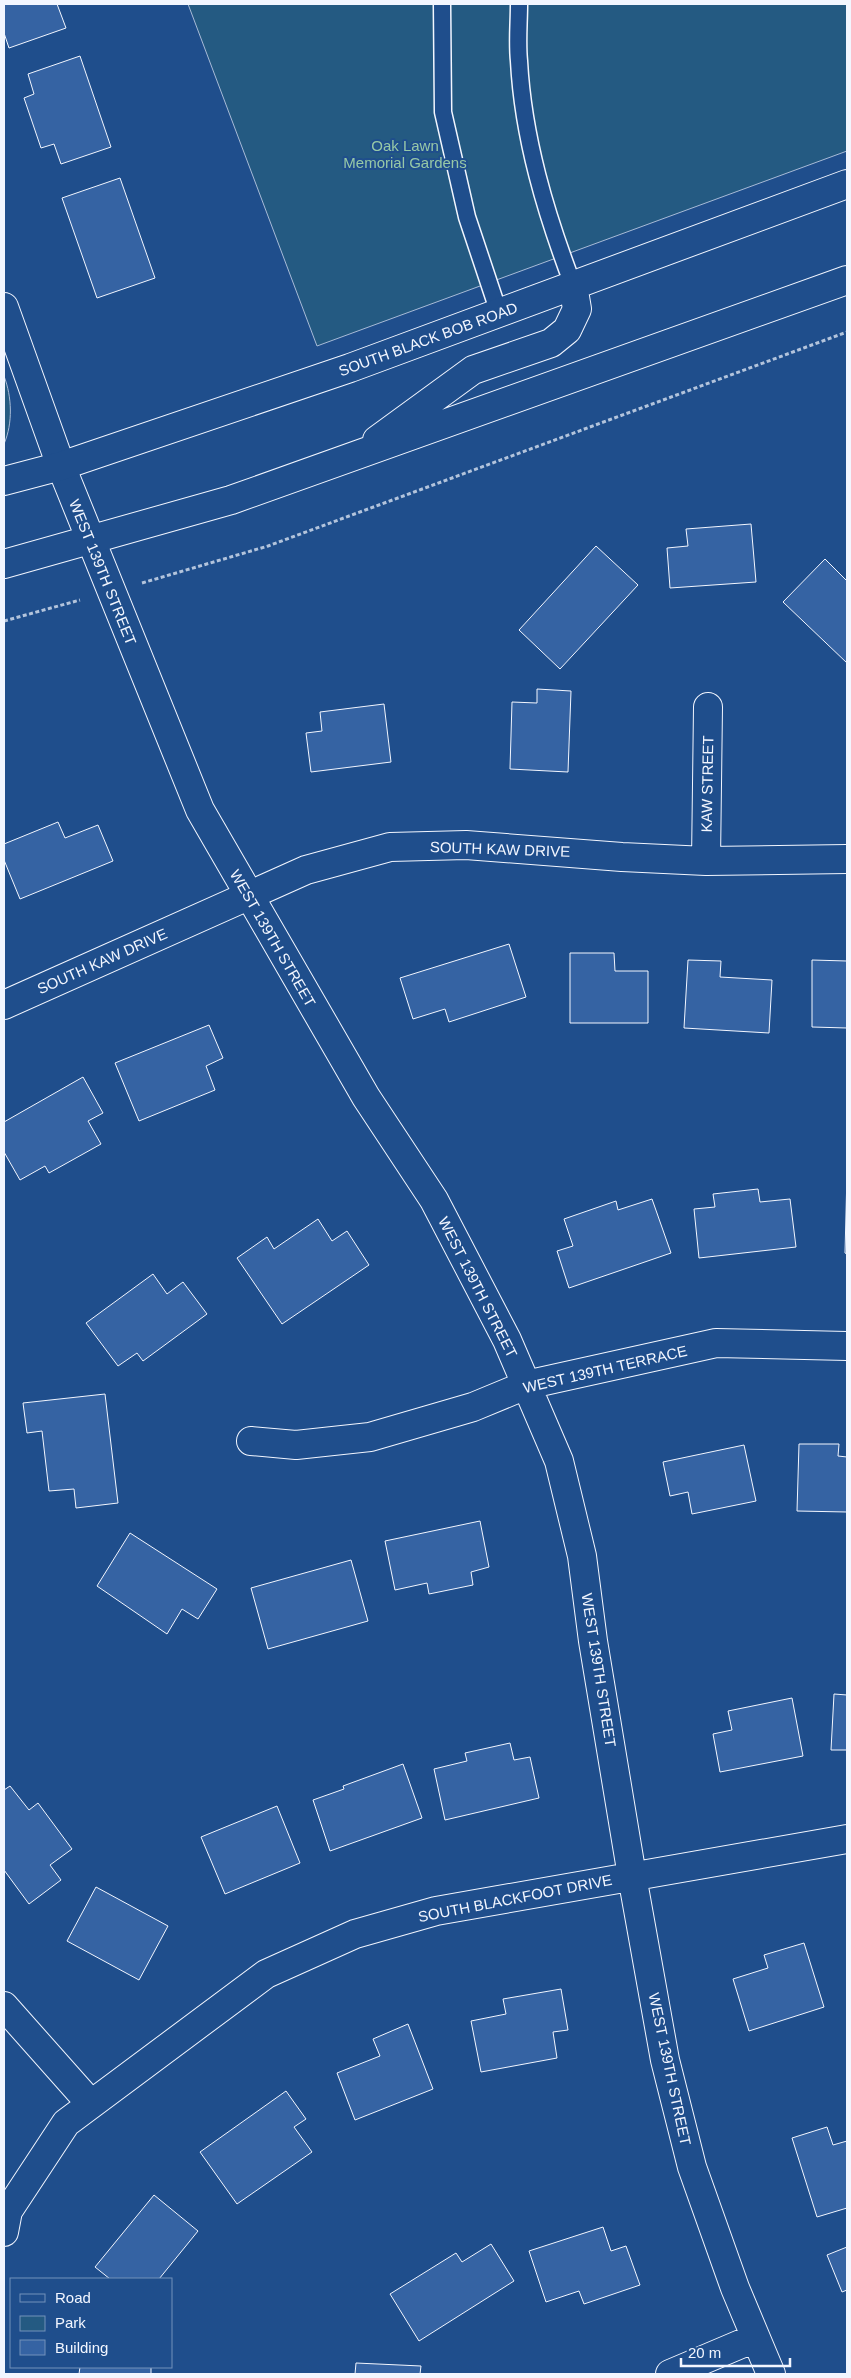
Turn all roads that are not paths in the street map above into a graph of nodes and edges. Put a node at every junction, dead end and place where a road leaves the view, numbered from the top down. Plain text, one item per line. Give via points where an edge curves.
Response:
1 (442, 4) edge
2 (519, 4) edge
3 (847, 184) edge
4 (847, 280) edge
5 (574, 285) junction
6 (4, 307) edge
7 (499, 313) junction
8 (351, 459) junction
9 (61, 466) junction
10 (4, 481) edge
11 (90, 539) junction
12 (4, 564) edge
13 (708, 707) dead end
14 (847, 859) edge
15 (706, 861) junction
16 (247, 894) junction
17 (4, 1005) edge
18 (847, 1346) edge
19 (526, 1385) junction
20 (251, 1441) dead end
21 (847, 1839) edge
22 (632, 1876) junction
23 (4, 2006) edge
24 (91, 2104) junction
25 (4, 2232) edge
26 (755, 2338) junction
27 (670, 2374) edge
28 (771, 2374) edge

1 - 7 lane via 443,112 467,217
2 - 5 lane via 518,60 528,133 542,195
3 - 5 street, SOUTH BLACK BOB ROAD
4 - 8 street
5 - 7 street, SOUTH BLACK BOB ROAD
5 - 8 street via 577,309 567,330 551,343 473,370
6 - 9 street, WEST 139TH STREET
7 - 9 street, SOUTH BLACK BOB ROAD via 350,368
8 - 11 street via 231,500
9 - 10 street, SOUTH BLACK BOB ROAD
9 - 11 street, WEST 139TH STREET
11 - 12 street
11 - 16 street, WEST 139TH STREET via 200,810
13 - 15 street, KAW STREET
14 - 15 street, SOUTH KAW DRIVE
15 - 16 street, SOUTH KAW DRIVE via 466,845 390,847 306,870
16 - 17 street, SOUTH KAW DRIVE
16 - 19 street, WEST 139TH STREET via 366,1097 434,1200 507,1340
18 - 19 street, WEST 139TH TERRACE via 716,1343
19 - 20 street, WEST 139TH TERRACE via 473,1407 370,1437 296,1445
19 - 22 street, WEST 139TH STREET via 559,1461 582,1556
21 - 22 street, SOUTH BLACKFOOT DRIVE
22 - 24 street, SOUTH BLACKFOOT DRIVE via 436,1911 355,1934 266,1974
22 - 26 street, WEST 139TH STREET via 665,2060 692,2167
23 - 24 street
24 - 25 street, SOUTH BLACKFOOT DRIVE via 66,2123 8,2211
26 - 27 street
26 - 28 street, WEST 139TH STREET

